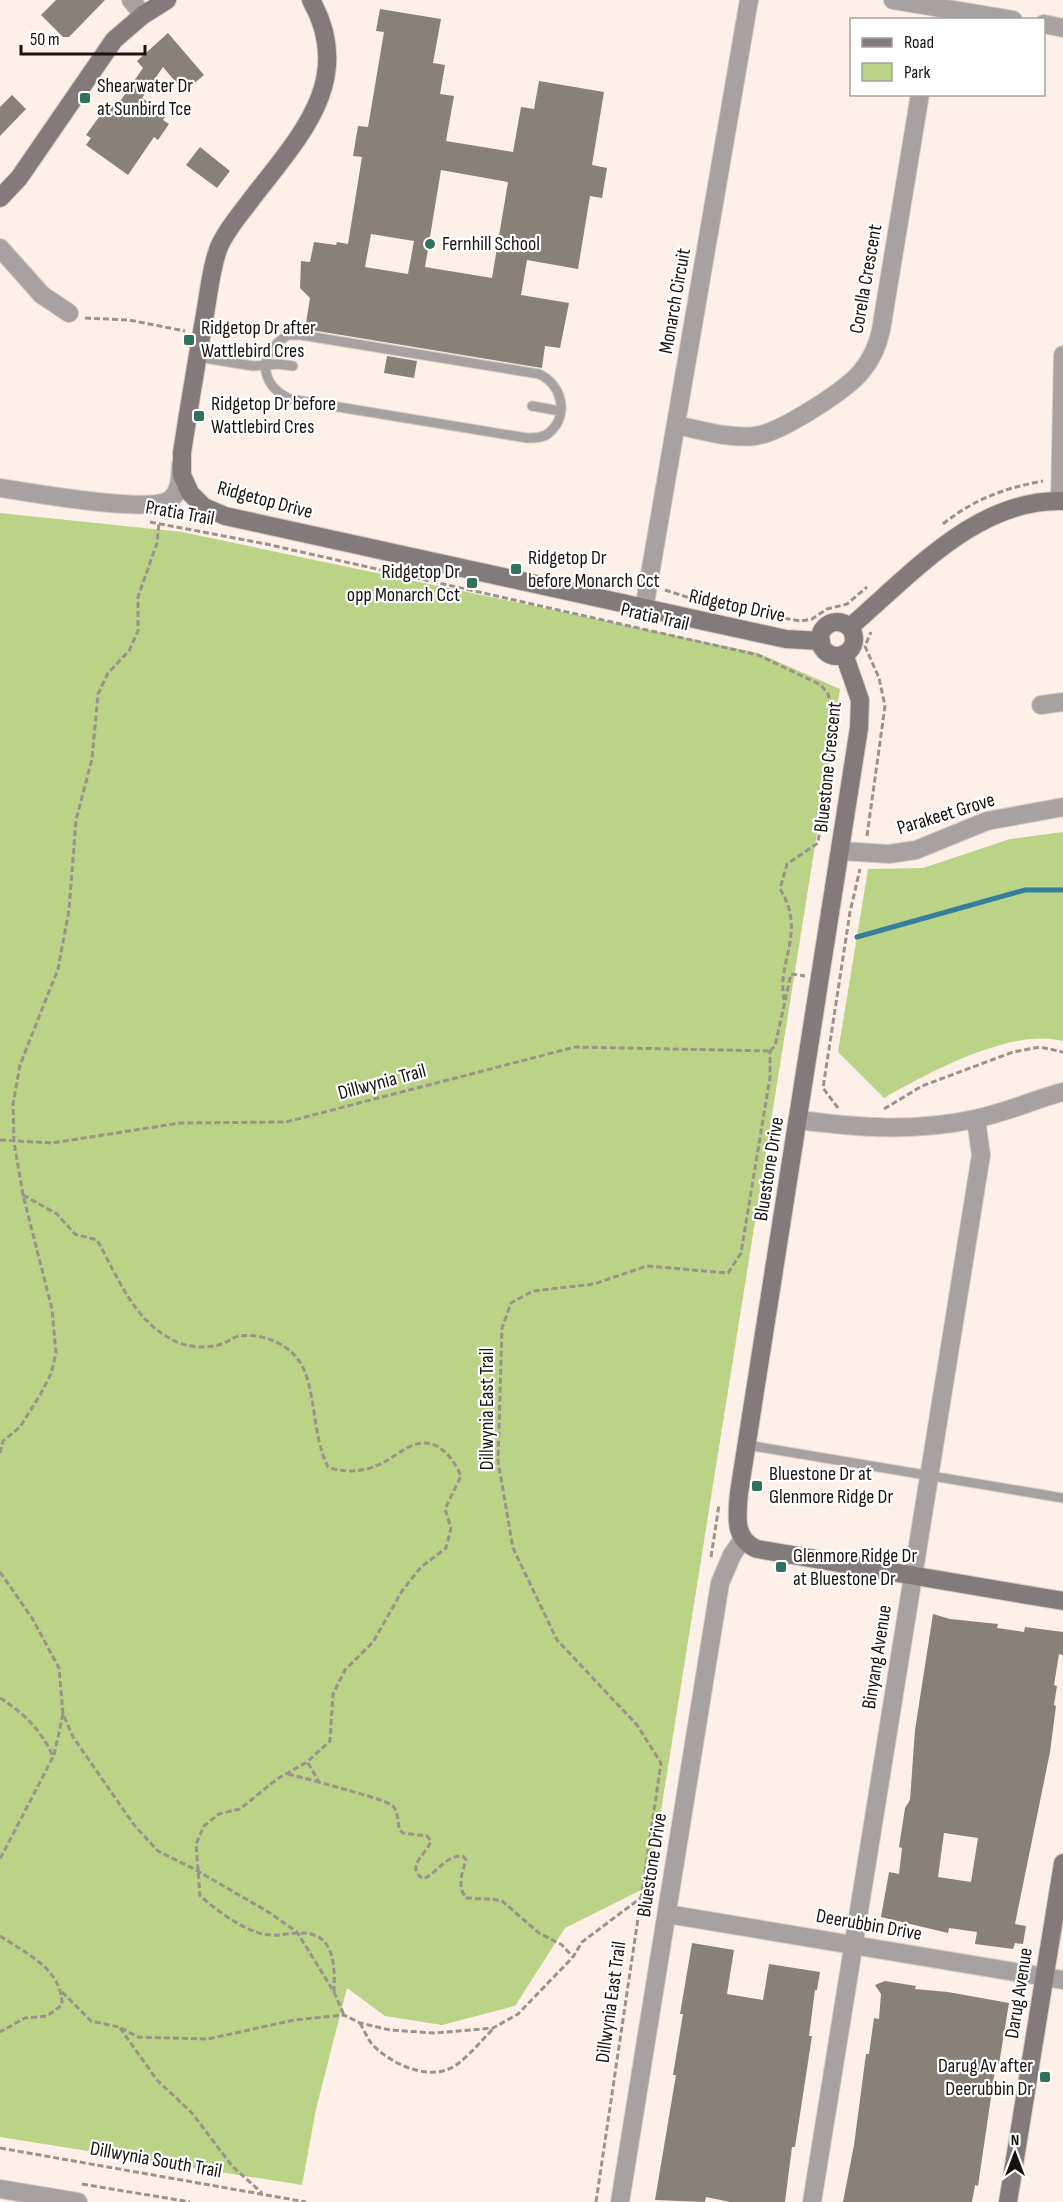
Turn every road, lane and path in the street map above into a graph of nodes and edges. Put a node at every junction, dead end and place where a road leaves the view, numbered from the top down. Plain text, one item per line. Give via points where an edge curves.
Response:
1 (131, 0) edge
2 (167, 0) edge
3 (311, 0) edge
4 (749, 0) edge
5 (893, 0) edge
6 (934, 13) edge
7 (142, 15) junction
8 (990, 18) edge
9 (1045, 24) edge
10 (1063, 28) edge
11 (920, 96) edge
12 (0, 198) edge
13 (0, 248) edge
14 (69, 313) joint
15 (188, 332) dead end
16 (1063, 355) edge
17 (198, 357) junction
18 (265, 365) junction
19 (293, 366) dead end
20 (532, 406) dead end
21 (560, 411) junction
22 (676, 425) junction
23 (181, 462) junction
24 (1060, 479) junction
25 (0, 488) edge
26 (1061, 501) edge
27 (147, 522) dead end
28 (159, 522) junction
29 (937, 529) dead end
30 (873, 581) dead end
31 (648, 588) junction
32 (705, 602) dead end
33 (644, 609) junction
34 (748, 612) dead end
35 (850, 627) junction
36 (873, 630) dead end
37 (821, 640) junction
38 (844, 654) junction
39 (1063, 702) edge
40 (1041, 705) dead end
41 (1063, 807) edge
42 (841, 851) junction
43 (865, 853) junction
44 (850, 912) dead end
45 (820, 977) junction
46 (785, 1002) junction
47 (770, 1051) junction
48 (1063, 1052) edge
49 (1063, 1092) edge
50 (841, 1112) dead end
51 (874, 1115) dead end
52 (976, 1119) junction
53 (800, 1120) junction
54 (0, 1140) edge
55 (14, 1142) junction
56 (23, 1195) junction
57 (747, 1445) junction
58 (0, 1453) edge
59 (928, 1475) junction
60 (1063, 1498) edge
61 (743, 1539) junction
62 (0, 1572) edge
63 (913, 1574) junction
64 (1063, 1601) edge
65 (0, 1698) edge
66 (63, 1714) junction
67 (53, 1757) junction
68 (307, 1762) junction
69 (286, 1774) junction
70 (319, 1782) junction
71 (0, 1858) edge
72 (1063, 1863) edge
73 (196, 1870) junction
74 (642, 1898) junction
75 (668, 1914) junction
76 (297, 1932) junction
77 (0, 1936) edge
78 (853, 1945) junction
79 (573, 1957) junction
80 (1054, 1979) edge
81 (62, 1992) junction
82 (334, 1992) junction
83 (345, 2014) junction
84 (360, 2023) junction
85 (119, 2027) junction
86 (493, 2028) junction
87 (0, 2032) edge
88 (0, 2148) edge
89 (78, 2193) edge
90 (8, 2194) edge
91 (263, 2194) junction
92 (190, 2202) edge
93 (306, 2202) edge
94 (596, 2202) edge
95 (620, 2202) edge
96 (812, 2202) edge
97 (1008, 2202) edge

1 - 7 street
2 - 7 street
3 - 17 street, Ridgetop Drive via 326,43 323,92 307,125 219,247
4 - 22 street, Monarch Circuit
5 - 6 street
6 - 8 street
7 - 12 street via 114,40 19,178
9 - 10 street
11 - 22 street, Corella Crescent via 881,330 873,354 862,370 791,422 765,434 737,436
13 - 14 street via 42,295
14 - 15 path
16 - 24 street
17 - 18 lane
17 - 23 street, Ridgetop Drive
18 - 19 lane
18 - 21 lane via 272,387 290,399 527,438 550,433
18 - 21 lane via 279,341 288,335 301,335 538,374 558,388
20 - 21 lane
22 - 31 street, Monarch Circuit
23 - 25 street via 179,485 170,500 157,505
23 - 33 street, Ridgetop Drive via 190,493 199,504 219,514
24 - 26 street
24 - 29 path via 987,496 965,506
26 - 35 street via 1011,507 975,524
27 - 28 path, Pratia Trail
28 - 46 path, Pratia Trail via 758,655 821,684 834,714 818,843 787,864 780,889 789,903 792,943 782,991
28 - 55 path via 157,543 138,597 138,631 129,651 108,673 98,694 92,759 76,820 69,909 58,969 20,1065 13,1104
30 - 34 path via 847,604 827,609 812,620
31 - 32 path
31 - 33 street, Monarch Circuit
33 - 37 street, Ridgetop Drive via 786,639
35 - 37 street via 841,622 830,624
35 - 38 street via 854,642
36 - 43 path via 866,646 885,706
37 - 38 street via 829,653
38 - 42 street, Bluestone Crescent via 860,700
39 - 40 street
41 - 43 street, Parakeet Grove via 987,822 916,850
42 - 43 street, Parakeet Grove
42 - 45 street, Bluestone Drive
44 - 50 path via 822,1088
45 - 46 path via 791,974
45 - 53 street, Bluestone Drive
46 - 47 path via 775,1046
47 - 55 path, Dillwynia Trail via 575,1047 286,1122 180,1123 52,1143
47 - 74 path, Dillwynia East Trail via 770,1077 741,1253 728,1273 647,1266 594,1284 533,1291 511,1303 502,1328 498,1461 513,1548 557,1640 637,1725 662,1763
48 - 51 path via 1040,1047 1013,1052 922,1086
49 - 52 street
52 - 53 street via 902,1128 862,1128
52 - 59 street, Binyang Avenue via 981,1155
53 - 57 street, Bluestone Drive
54 - 55 path, Dillwynia Trail
55 - 56 path
56 - 58 path via 52,1309 56,1353 40,1395 20,1427 3,1441
56 - 68 path via 57,1215 75,1234 97,1240 128,1300 173,1340 194,1347 222,1344 239,1336 262,1338 280,1343 298,1359 311,1392 320,1451 328,1467 340,1472 377,1466 414,1444 436,1445 452,1456 461,1476 445,1509 451,1528 446,1548 421,1567 402,1591 373,1642 345,1670 333,1694 330,1741
57 - 59 lane
57 - 61 street, Bluestone Drive via 737,1522
59 - 60 lane
59 - 63 street, Binyang Avenue
61 - 63 street via 757,1549
61 - 75 street, Bluestone Drive via 720,1582
62 - 66 path via 32,1618 59,1668
63 - 64 street
63 - 78 street, Binyang Avenue
65 - 67 path via 20,1710 48,1744
66 - 67 path
66 - 73 path via 74,1737 134,1825 158,1851
67 - 71 path
68 - 69 path
68 - 70 path
69 - 70 path
69 - 73 path via 240,1809 219,1814 204,1826 196,1844
70 - 79 path via 393,1805 403,1833 428,1836 431,1841 417,1860 418,1875 423,1879 431,1876 455,1856 463,1856 466,1860 460,1890 466,1898 501,1900
72 - 80 street, Darug Avenue
73 - 76 path
73 - 76 path via 200,1896 222,1914 258,1932 281,1937
74 - 79 path via 582,1942
74 - 94 path, Dillwynia East Trail
75 - 78 street, Deerubbin Drive
75 - 95 street, Bluestone Drive
76 - 82 path
76 - 82 path via 324,1940 332,1953
77 - 81 path via 49,1969
78 - 80 street, Deerubbin Drive
78 - 96 street, Binyang Avenue
79 - 86 path via 518,2014
80 - 97 street, Darug Avenue
81 - 85 path via 91,2021
81 - 87 path via 62,2005 47,2016 25,2018
82 - 83 path
83 - 84 path
83 - 85 path via 294,2020 208,2039 138,2037
84 - 86 path via 434,2033
84 - 86 path via 370,2042 387,2058 425,2072 441,2072 456,2066
85 - 91 path via 157,2080 192,2113 232,2166
88 - 91 path, Dillwynia South Trail
89 - 90 street
89 - 92 path
91 - 93 path, Dillwynia South Trail

